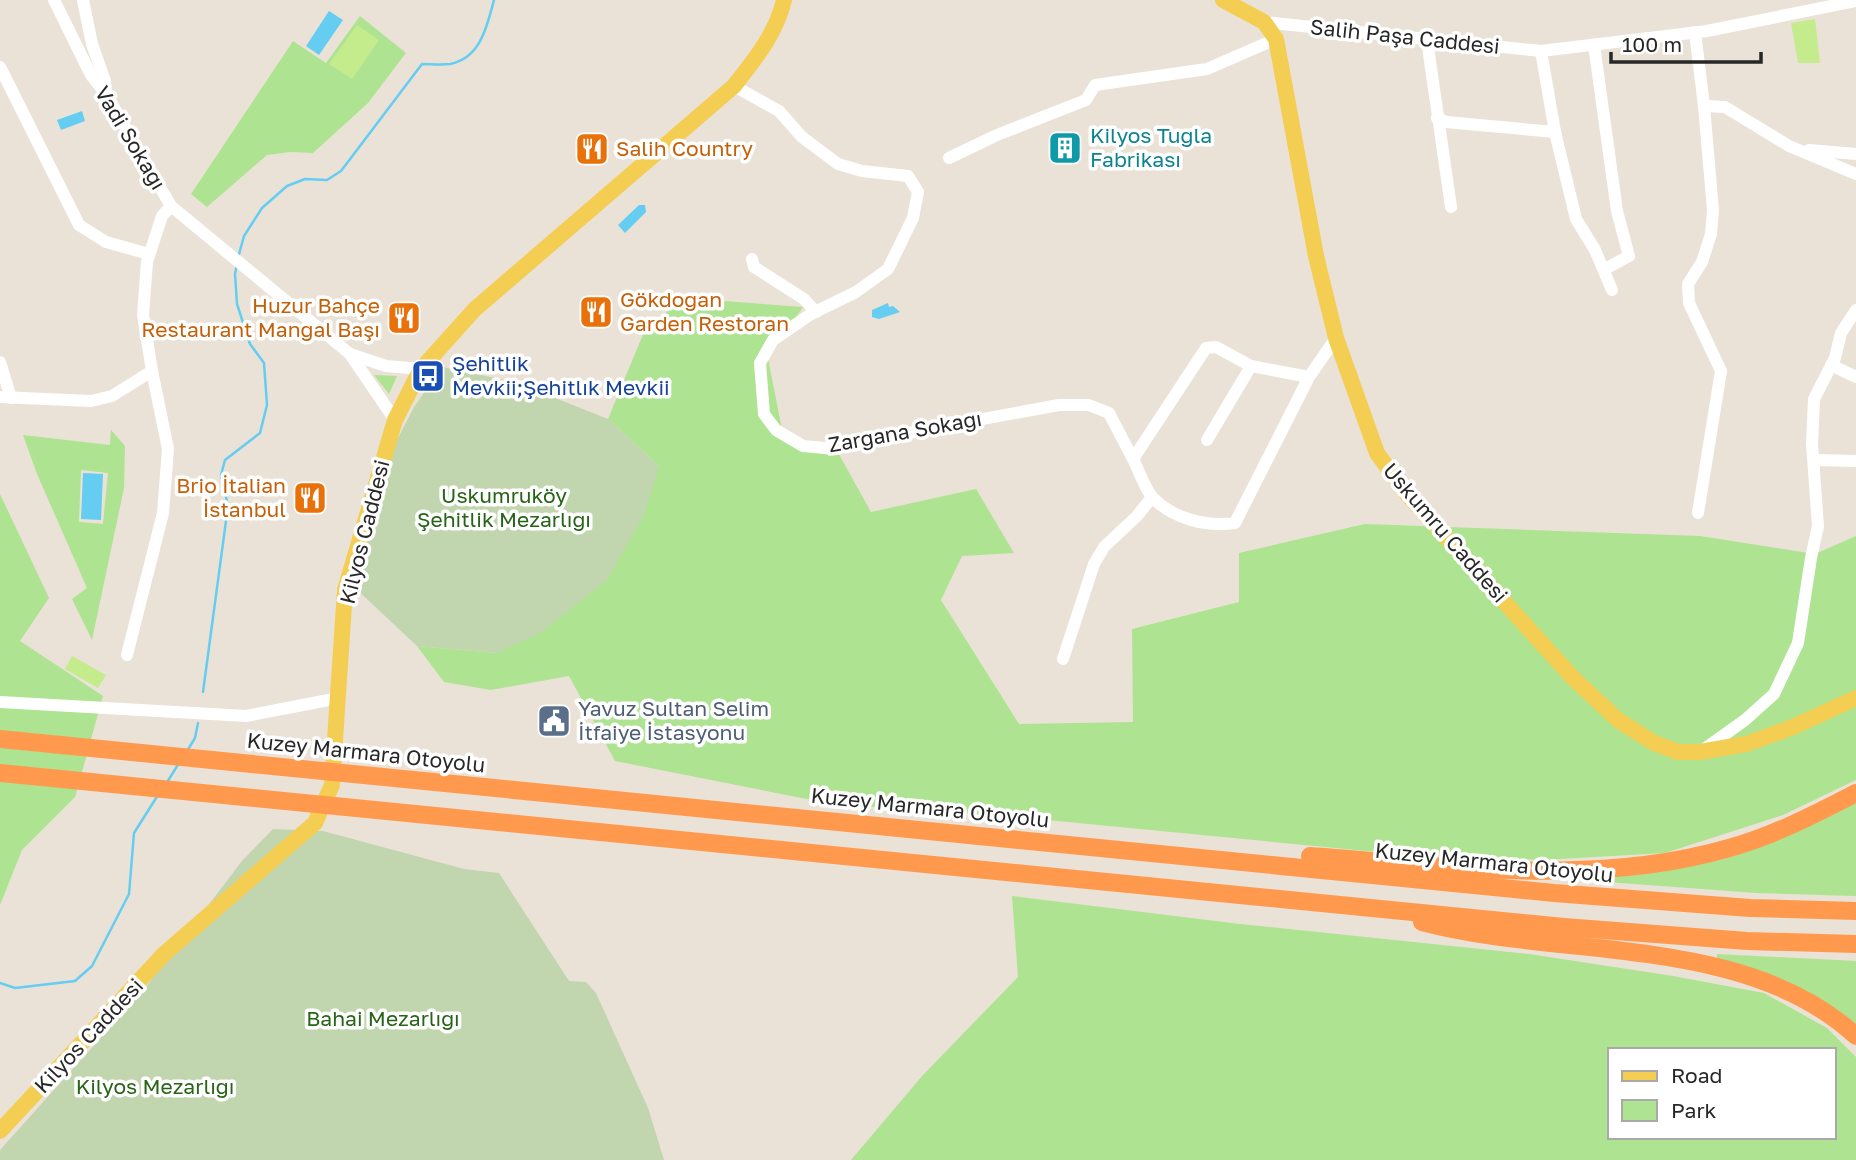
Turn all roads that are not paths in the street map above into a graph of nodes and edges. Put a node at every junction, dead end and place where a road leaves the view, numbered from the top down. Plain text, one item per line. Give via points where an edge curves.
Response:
1 (54, 0) edge
2 (83, 0) edge
3 (784, 0) edge
4 (1223, 0) edge
5 (1856, 1) edge
6 (1264, 22) junction
7 (1695, 32) junction
8 (1276, 39) junction
9 (1427, 40) junction
10 (1594, 45) junction
11 (1541, 51) junction
12 (0, 67) edge
13 (734, 86) junction
14 (106, 94) junction
15 (1704, 106) junction
16 (1437, 118) junction
17 (1555, 132) junction
18 (1795, 149) junction
19 (1856, 154) edge
20 (949, 158) dead end
21 (1856, 174) edge
22 (171, 205) junction
23 (1451, 207) dead end
24 (149, 254) junction
25 (752, 259) dead end
26 (1605, 269) junction
27 (1612, 290) dead end
28 (1856, 310) edge
29 (816, 312) junction
30 (1335, 338) junction
31 (350, 354) junction
32 (0, 362) edge
33 (1831, 365) junction
34 (1251, 366) junction
35 (421, 369) junction
36 (152, 371) junction
37 (1309, 377) junction
38 (1856, 377) edge
39 (5, 397) edge
40 (395, 420) junction
41 (1207, 440) dead end
42 (1133, 458) junction
43 (1814, 460) junction
44 (1856, 461) edge
45 (1152, 497) junction
46 (1698, 513) dead end
47 (127, 655) dead end
48 (1063, 659) dead end
49 (339, 698) junction
50 (1856, 698) edge
51 (0, 702) edge
52 (0, 739) edge
53 (1700, 752) junction
54 (0, 774) edge
55 (1856, 793) edge
56 (1223, 859) junction
57 (1374, 909) junction
58 (1856, 911) edge
59 (1856, 944) edge
60 (1856, 1036) edge
61 (0, 1131) edge

1 - 14 street, Vadi Sokağı
2 - 14 street
3 - 13 main road, Kilyos Caddesi via 779,21
4 - 6 main road, Salih Paşa Caddesi
5 - 7 street, Salih Paşa Caddesi
6 - 8 main road, Uskumru Caddesi
6 - 9 street, Salih Paşa Caddesi
7 - 10 street, Salih Paşa Caddesi
7 - 15 street
8 - 20 street via 1207,69 1095,85 1086,100
8 - 30 main road, Uskumru Caddesi
9 - 11 street, Salih Paşa Caddesi
9 - 16 street
10 - 11 street, Salih Paşa Caddesi
10 - 26 street via 1617,211 1629,256
11 - 17 street
12 - 24 street via 79,225 106,243
13 - 29 street, Zargana Sokağı via 779,111 802,137 838,164 862,172 908,176 918,191 913,218 888,269
13 - 35 main road, Kilyos Caddesi via 475,309
14 - 22 street, Vadi Sokağı
15 - 18 street via 1725,107
15 - 46 street via 1712,233 1688,285 1689,303 1721,371
16 - 17 street
16 - 23 street
17 - 26 street via 1576,219
18 - 19 street
18 - 21 street
22 - 24 street via 162,216
22 - 31 street, Vadi Sokağı
24 - 36 street via 143,315
25 - 29 street via 754,267
26 - 27 street
28 - 33 street via 1841,333
29 - 42 street, Zargana Sokağı via 774,340 760,362 764,414 776,430 803,446 835,449 1059,405 1089,405 1109,413
30 - 37 street
30 - 53 main road, Uskumru Caddesi via 1377,453 1406,493 1573,678 1618,720 1654,743 1678,752
31 - 35 street via 386,366
31 - 40 street
32 - 39 street
33 - 38 street
33 - 43 street via 1814,399
34 - 37 street
34 - 41 street
34 - 42 street via 1216,347 1206,348
35 - 40 main road, Kilyos Caddesi
36 - 39 street via 112,396 91,401
36 - 47 street via 168,449 163,513
37 - 45 street via 1235,523 1214,526 1177,516
40 - 49 main road, Kilyos Caddesi via 345,590
42 - 45 street, Zargana Sokağı
43 - 44 street
43 - 53 street via 1818,526 1798,643 1774,694
45 - 48 street via 1104,547 1094,564
49 - 51 street via 246,716
49 - 61 main road, Kilyos Caddesi via 332,785 315,823 164,954
50 - 53 main road, Uskumru Caddesi via 1745,744
52 - 56 highway, Kuzey Marmara Otoyolu
54 - 57 highway
55 - 56 highway via 1729,848 1641,866 1544,870 1308,856
56 - 58 highway, Kuzey Marmara Otoyolu via 1662,902
57 - 59 highway via 1687,937
57 - 60 highway via 1450,929 1725,970 1795,995

